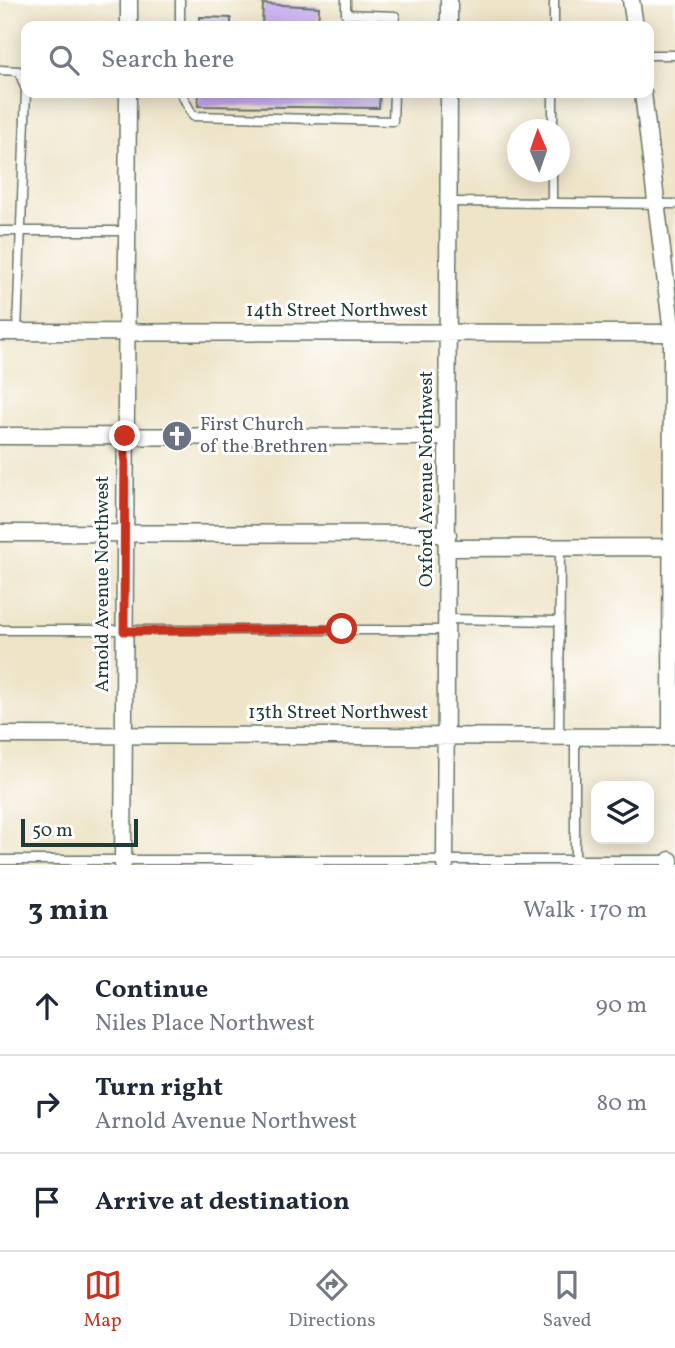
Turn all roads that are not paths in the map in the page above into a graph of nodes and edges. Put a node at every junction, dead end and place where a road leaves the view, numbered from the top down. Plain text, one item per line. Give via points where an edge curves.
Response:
1 (129, 0) edge
2 (180, 0) edge
3 (346, 0) edge
4 (449, 0) edge
5 (554, 0) edge
6 (631, 0) edge
7 (129, 21) edge
8 (180, 21) edge
9 (394, 21) edge
10 (449, 21) edge
11 (554, 21) edge
12 (634, 21) edge
13 (654, 55) edge
14 (675, 55) edge
15 (0, 70) edge
16 (21, 76) edge
17 (26, 98) edge
18 (128, 98) edge
19 (184, 98) edge
20 (394, 98) edge
21 (449, 98) edge
22 (553, 98) edge
23 (644, 98) edge
24 (553, 119) edge
25 (552, 182) edge
26 (449, 202) junction
27 (552, 203) junction
28 (658, 203) junction
29 (675, 204) edge
30 (0, 231) edge
31 (22, 231) junction
32 (127, 231) junction
33 (0, 332) edge
34 (18, 332) junction
35 (448, 332) junction
36 (126, 333) junction
37 (674, 333) edge
38 (0, 436) edge
39 (125, 436) junction
40 (447, 437) junction
41 (0, 533) edge
42 (124, 533) junction
43 (448, 541) junction
44 (673, 548) edge
45 (559, 549) junction
46 (558, 621) junction
47 (448, 625) junction
48 (0, 630) edge
49 (124, 631) junction
50 (124, 733) junction
51 (0, 734) edge
52 (446, 735) junction
53 (567, 736) junction
54 (673, 737) edge
55 (0, 860) edge
56 (575, 860) junction
57 (558, 862) edge
58 (672, 862) edge
59 (123, 863) edge
60 (445, 863) edge

1 - 7 street
2 - 8 lane
3 - 9 lane via 346,14 395,16
4 - 10 street
5 - 11 lane
6 - 12 street
13 - 14 lane
15 - 16 lane via 19,71
17 - 31 lane
18 - 32 street, Arnold Avenue Northwest
19 - 20 lane via 193,116 393,121
21 - 26 street, Oxford Avenue Northwest
22 - 24 lane
23 - 28 street
25 - 27 lane
26 - 27 lane
26 - 35 street, Oxford Avenue Northwest
27 - 28 lane
28 - 29 lane
28 - 37 street
30 - 31 lane
31 - 32 lane
31 - 34 lane
32 - 36 street, Arnold Avenue Northwest
33 - 34 street, 14th Street Northwest
34 - 36 street, 14th Street Northwest
35 - 36 street, 14th Street Northwest
35 - 37 street, 14th Street Northwest
35 - 40 street, Oxford Avenue Northwest
36 - 39 street, Arnold Avenue Northwest
37 - 44 street
38 - 39 street
39 - 40 street
39 - 42 street, Arnold Avenue Northwest
40 - 43 street, Oxford Avenue Northwest
41 - 42 street
42 - 43 street
42 - 49 street, Arnold Avenue Northwest
43 - 45 street
43 - 47 street, Oxford Avenue Northwest
44 - 45 street
44 - 54 street
45 - 46 lane
46 - 47 lane
46 - 53 lane
47 - 49 lane
47 - 52 street, Oxford Avenue Northwest
48 - 49 lane
49 - 50 street, Arnold Avenue Northwest
50 - 51 street, 13th Street Northwest
50 - 52 street, 13th Street Northwest
50 - 59 street, Arnold Avenue Northwest
52 - 53 street, 13th Street Northwest
52 - 60 street, Oxford Avenue Northwest
53 - 54 street, 13th Street Northwest
53 - 56 lane
55 - 59 lane
56 - 57 lane
56 - 58 lane
57 - 60 lane
59 - 60 lane

